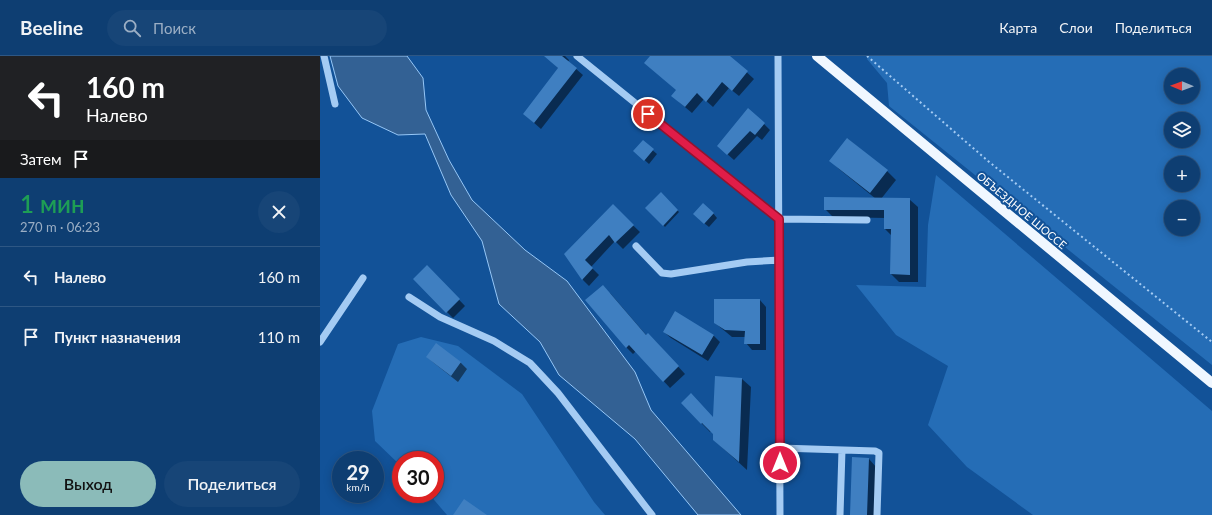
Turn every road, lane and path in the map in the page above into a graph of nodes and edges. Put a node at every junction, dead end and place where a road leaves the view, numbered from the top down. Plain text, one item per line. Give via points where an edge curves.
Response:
1 (324, 56) edge
2 (577, 56) edge
3 (778, 56) edge
4 (817, 56) edge
5 (867, 56) edge
6 (335, 104) dead end
7 (779, 219) junction
8 (867, 220) dead end
9 (636, 246) dead end
10 (780, 260) junction
11 (363, 278) dead end
12 (409, 298) dead end
13 (320, 342) edge
14 (1212, 342) edge
15 (1212, 383) edge
16 (780, 448) junction
17 (842, 450) junction
18 (652, 515) edge
19 (780, 515) edge
20 (840, 515) edge
21 (877, 515) edge

1 - 6 street
2 - 7 street
3 - 7 street
4 - 15 main road, ОБЪЕЗДНОЕ ШОССЕ
5 - 14 path via 988,161
7 - 8 street
7 - 10 street
9 - 10 street via 662,273 671,274 747,262
10 - 16 street
11 - 13 street
12 - 18 street via 440,316 494,341 530,363 558,393
16 - 17 street
16 - 19 street
17 - 20 street
17 - 21 street via 878,453

